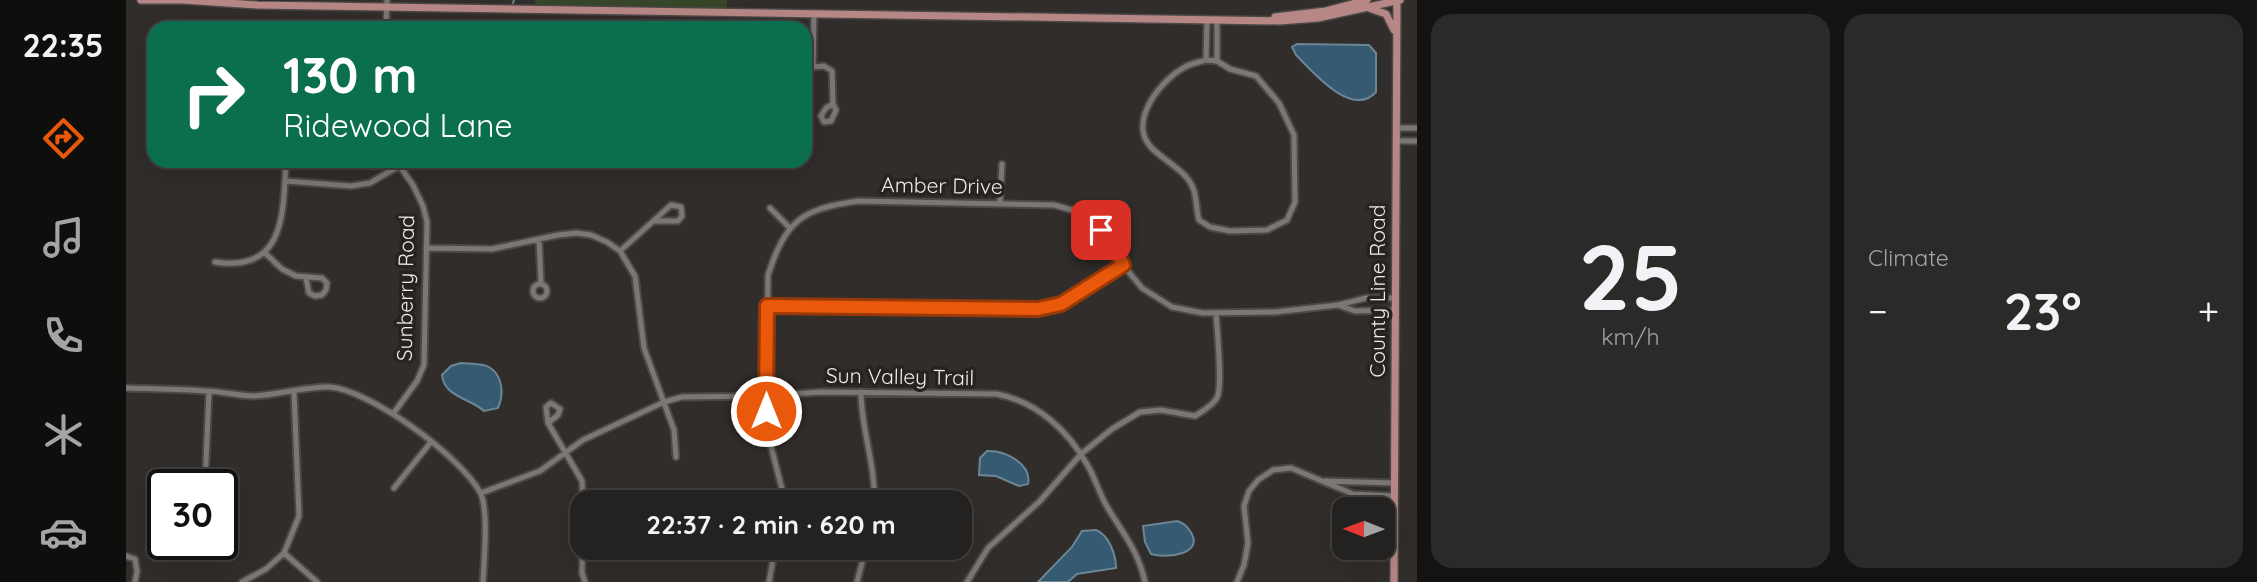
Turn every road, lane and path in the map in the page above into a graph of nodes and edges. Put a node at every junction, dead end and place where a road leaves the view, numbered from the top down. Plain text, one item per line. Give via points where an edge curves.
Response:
1 (141, 0) edge
2 (182, 0) edge
3 (1398, 0) edge
4 (387, 3) edge
5 (1368, 4) edge
6 (814, 13) junction
7 (386, 21) edge
8 (1206, 21) junction
9 (1217, 21) junction
10 (1397, 42) junction
11 (1206, 60) junction
12 (1217, 61) junction
13 (813, 67) joint
14 (833, 104) dead end
15 (1396, 128) junction
16 (1417, 128) edge
17 (1396, 141) junction
18 (1417, 141) edge
19 (1002, 164) dead end
20 (286, 168) edge
21 (391, 168) edge
22 (402, 168) edge
23 (285, 181) junction
24 (1000, 202) junction
25 (769, 208) dead end
26 (653, 221) junction
27 (789, 227) junction
28 (539, 239) junction
29 (426, 248) junction
30 (620, 251) junction
31 (265, 253) junction
32 (215, 261) dead end
33 (1123, 265) junction
34 (306, 278) junction
35 (541, 283) dead end
36 (1395, 298) junction
37 (1338, 305) junction
38 (767, 306) junction
39 (1395, 310) junction
40 (1216, 313) junction
41 (126, 388) edge
42 (209, 391) junction
43 (294, 392) junction
44 (861, 392) junction
45 (766, 396) junction
46 (664, 402) junction
47 (393, 414) junction
48 (548, 424) dead end
49 (431, 442) junction
50 (565, 453) junction
51 (1081, 454) junction
52 (676, 457) dead end
53 (206, 469) edge
54 (1322, 481) junction
55 (1395, 483) junction
56 (394, 488) dead end
57 (582, 490) edge
58 (782, 490) edge
59 (875, 490) edge
60 (481, 493) junction
61 (1395, 496) junction
62 (284, 553) junction
63 (126, 556) edge
64 (582, 560) edge
65 (773, 560) edge
66 (862, 560) edge
67 (135, 582) edge
68 (242, 582) edge
69 (317, 582) edge
70 (483, 582) edge
71 (585, 582) edge
72 (769, 582) edge
73 (856, 582) edge
74 (967, 582) edge
75 (1145, 582) edge
76 (1237, 582) edge
77 (1394, 582) edge

1 - 2 main road
2 - 4 main road via 257,5
3 - 5 main road
3 - 10 main road, County Line Road
4 - 6 main road
4 - 7 street
5 - 9 main road
5 - 10 main road via 1390,17
6 - 8 main road
6 - 13 street
8 - 9 main road
8 - 11 street
9 - 12 street
10 - 15 main road, County Line Road
11 - 12 street
11 - 12 street via 1186,66 1153,96 1144,112 1147,144 1185,176 1193,188 1199,220 1230,231 1267,230 1286,220 1295,202 1294,135 1279,103 1256,76
13 - 14 street via 832,71
15 - 16 street
15 - 17 main road, County Line Road
17 - 18 street
17 - 36 main road, County Line Road
19 - 24 street
20 - 23 street
21 - 23 street via 370,184
22 - 29 street, Sunberry Road via 424,206
23 - 31 street via 278,234
24 - 27 street, Amber Drive via 858,201 830,205
24 - 33 street, Amber Drive via 1075,211 1111,240
25 - 27 street
26 - 26 street via 678,221 681,207 671,205
26 - 30 street
27 - 38 street via 768,275
28 - 29 street via 492,249
28 - 30 street via 591,235
28 - 35 street
29 - 47 street, Sunberry Road via 424,365
30 - 46 street via 635,276 644,348
31 - 32 street via 235,265
31 - 34 street via 282,269
33 - 38 street via 1061,304 1038,309
33 - 40 street, Amber Drive via 1142,288 1172,307
34 - 34 street via 309,293 322,295 327,290 322,278
36 - 37 street, Amber Drive via 1366,298
36 - 39 main road, County Line Road
37 - 39 street, Amber Drive via 1355,311
37 - 40 street, Amber Drive via 1275,313
38 - 45 street
39 - 55 main road, County Line Road
40 - 51 street via 1221,384 1217,398 1195,416 1140,412
41 - 42 street
42 - 43 street via 253,396
42 - 53 street
43 - 47 street via 328,387 361,395
43 - 62 street via 299,516
44 - 45 street, Sun Valley Trail
44 - 51 street, Sun Valley Trail via 1014,398 1045,414
44 - 59 street
45 - 46 street, Sun Valley Trail via 682,397
45 - 58 street via 766,427
46 - 50 street, Sun Valley Trail via 590,436
46 - 52 street via 674,430
47 - 49 street
48 - 50 street
49 - 56 street
49 - 60 street via 459,465
50 - 57 street
50 - 60 street, Sun Valley Trail via 540,471
51 - 74 street via 1040,501 988,548
51 - 75 street, Sun Valley Trail via 1127,535
54 - 55 street
54 - 61 street via 1353,494
54 - 76 street via 1291,468 1273,470 1258,480 1244,506 1248,543
55 - 61 main road, County Line Road
60 - 70 street
61 - 77 main road, County Line Road
62 - 68 street
62 - 69 street
63 - 67 street via 135,559
64 - 71 street
65 - 72 street
66 - 73 street

